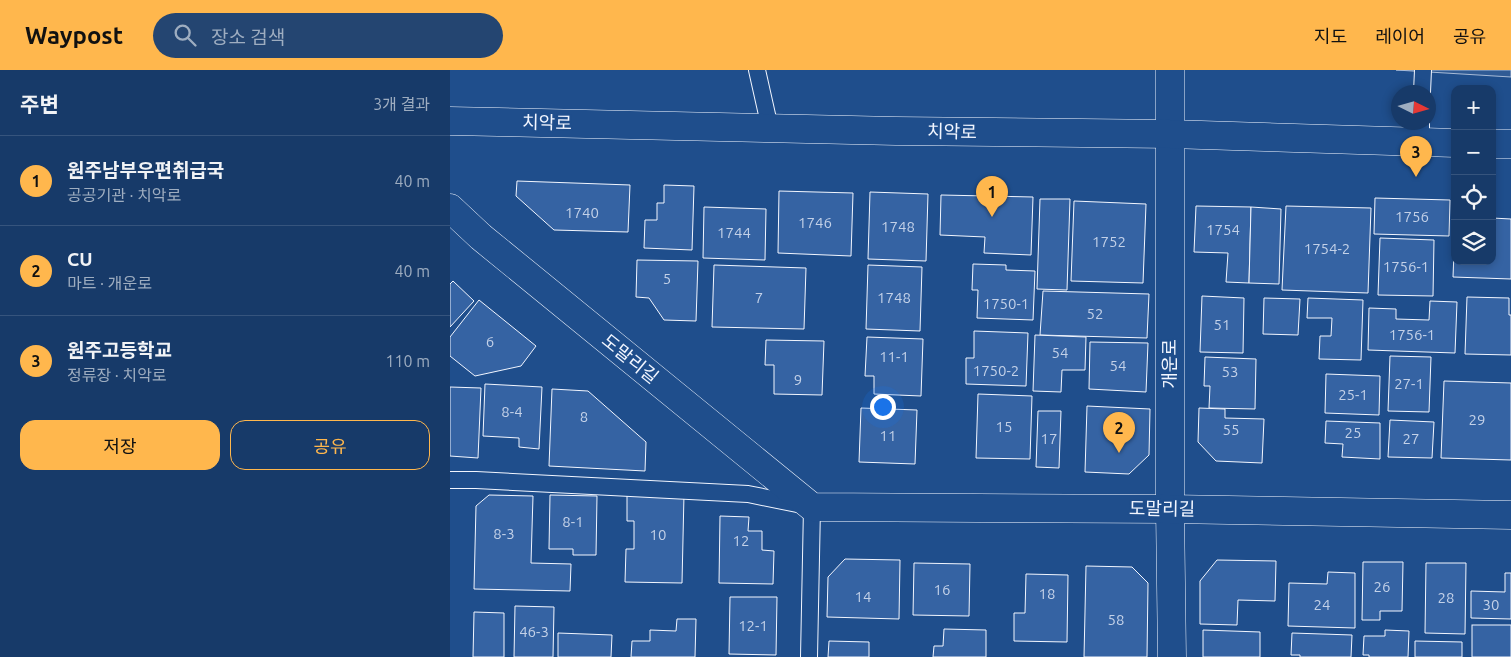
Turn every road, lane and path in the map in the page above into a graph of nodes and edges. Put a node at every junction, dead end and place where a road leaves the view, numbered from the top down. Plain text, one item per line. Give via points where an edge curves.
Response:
1 (757, 70) edge
2 (1170, 70) edge
3 (1423, 70) edge
4 (1422, 85) edge
5 (450, 121) edge
6 (770, 128) junction
7 (1421, 132) edge
8 (1170, 134) junction
9 (1451, 142) edge
10 (1496, 144) edge
11 (1511, 144) edge
12 (450, 208) edge
13 (450, 480) edge
14 (812, 507) junction
15 (1170, 509) junction
16 (1511, 515) edge
17 (809, 657) edge
18 (1172, 657) edge

1 - 6 lane
2 - 8 street, 개운로
3 - 4 lane
5 - 6 street, 치악로
6 - 8 street, 치악로
7 - 8 street, 치악로
7 - 9 street, 치악로
8 - 15 street, 개운로
10 - 11 street
12 - 14 street, 도말리길 via 481,237
13 - 14 lane, 도말리길 via 748,494
14 - 15 street, 도말리길
14 - 17 lane
15 - 16 street, 도말리길
15 - 18 street, 개운로

